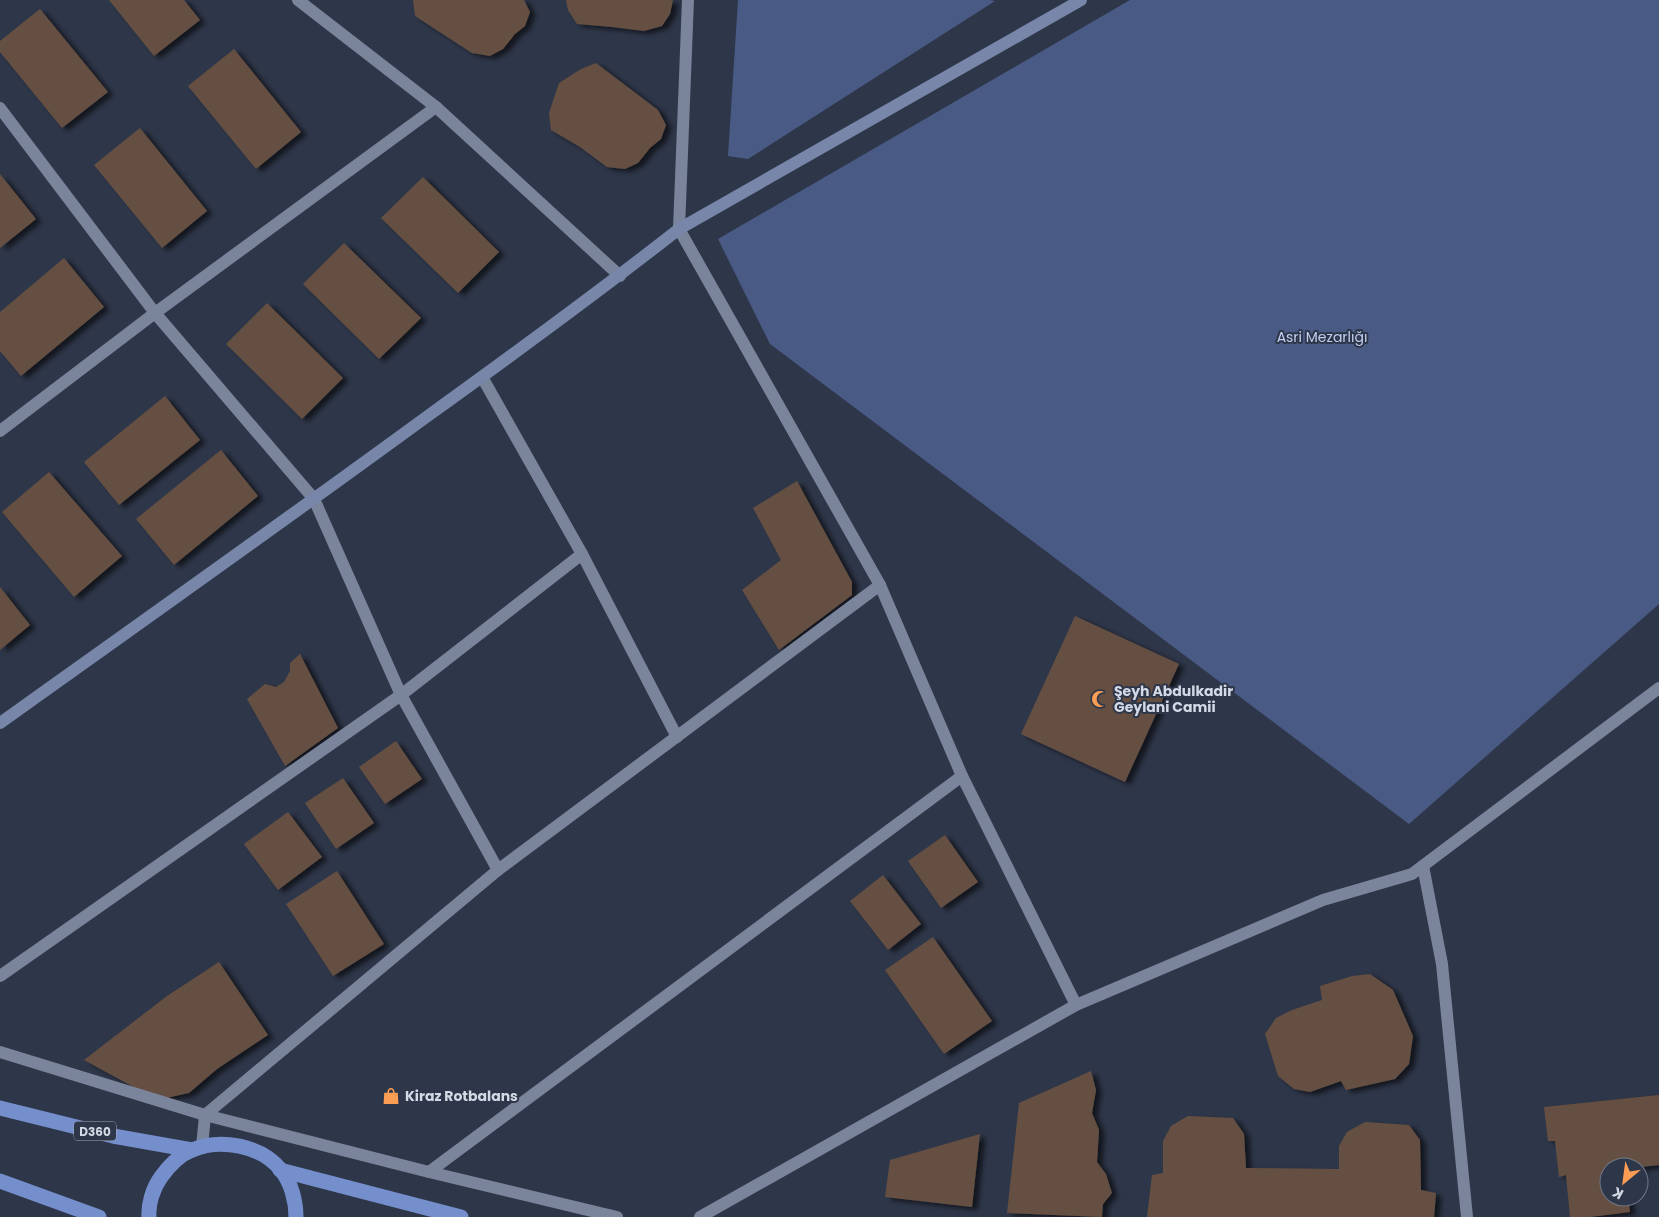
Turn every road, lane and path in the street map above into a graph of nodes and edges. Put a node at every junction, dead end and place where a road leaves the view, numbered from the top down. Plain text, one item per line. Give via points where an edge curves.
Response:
1 (298, 0) edge
2 (688, 0) edge
3 (1081, 0) edge
4 (436, 107) junction
5 (0, 108) edge
6 (679, 229) junction
7 (620, 276) junction
8 (155, 313) junction
9 (482, 377) junction
10 (0, 430) edge
11 (314, 499) junction
12 (582, 554) junction
13 (880, 585) junction
14 (1659, 688) edge
15 (401, 695) junction
16 (0, 723) edge
17 (677, 737) junction
18 (962, 776) junction
19 (1423, 866) junction
20 (498, 870) junction
21 (0, 976) edge
22 (1076, 1005) junction
23 (0, 1052) edge
24 (0, 1108) edge
25 (205, 1114) junction
26 (197, 1148) junction
27 (280, 1170) junction
28 (429, 1172) junction
29 (0, 1181) edge
30 (99, 1217) edge
31 (149, 1217) edge
32 (296, 1217) edge
33 (461, 1217) edge
34 (617, 1217) edge
35 (700, 1217) edge
36 (1467, 1217) edge

1 - 4 street
2 - 6 street
3 - 6 street
4 - 7 street
4 - 8 street
5 - 8 street
6 - 7 street
6 - 13 street
7 - 9 street
8 - 10 street
8 - 11 street
9 - 11 street
9 - 12 street
11 - 15 street
11 - 16 street
12 - 15 street
12 - 17 street
13 - 17 street
13 - 18 street
14 - 19 street
15 - 20 street
15 - 21 street
17 - 20 street
18 - 22 street
18 - 28 street
19 - 22 street via 1412,874 1323,900
19 - 36 street via 1442,964
20 - 25 street
22 - 35 street
23 - 25 street
24 - 26 highway, D360 via 112,1136
25 - 26 street
25 - 28 street
26 - 27 highway, D360 via 216,1143 242,1146 262,1155
26 - 31 highway, D360 via 170,1164 156,1185 148,1209
27 - 32 highway, D360 via 290,1187
27 - 33 highway, D360
28 - 34 street
29 - 30 highway

